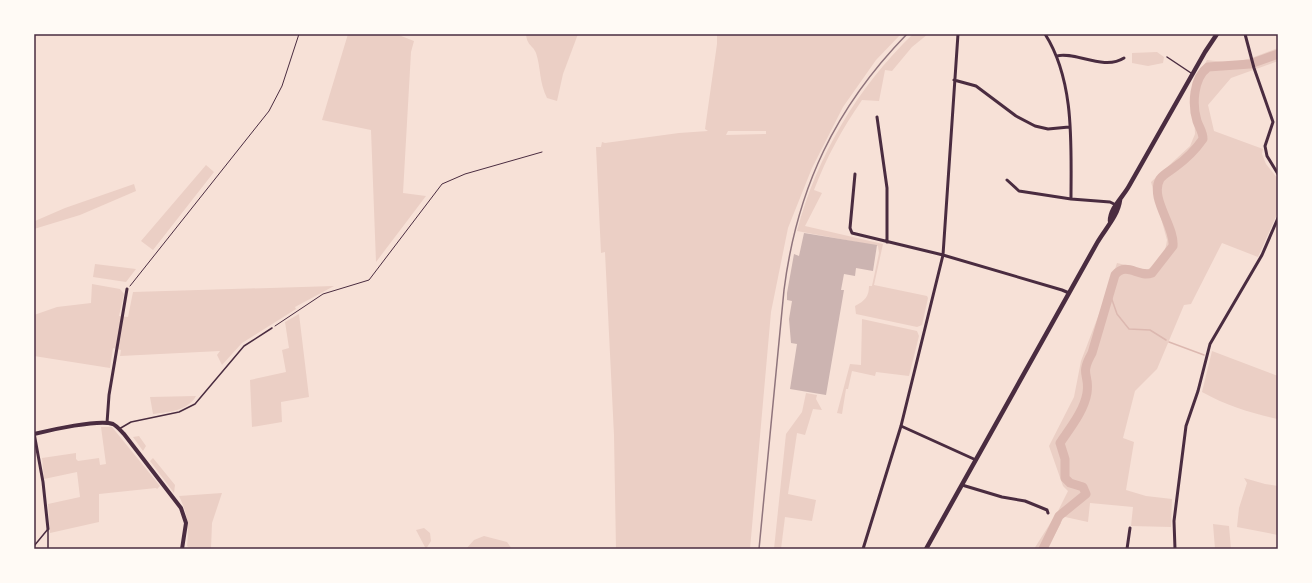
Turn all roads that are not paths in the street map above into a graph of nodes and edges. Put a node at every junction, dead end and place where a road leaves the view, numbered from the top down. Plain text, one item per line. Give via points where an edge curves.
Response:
1 (958, 34) edge
2 (1045, 34) edge
3 (1217, 34) edge
4 (1245, 34) edge
5 (1057, 56) junction
6 (1167, 57) dead end
7 (1124, 58) dead end
8 (1192, 74) junction
9 (954, 80) junction
10 (877, 117) dead end
11 (1069, 127) junction
12 (855, 174) dead end
13 (1278, 174) edge
14 (1007, 180) dead end
15 (1071, 199) junction
16 (1117, 206) junction
17 (1278, 218) edge
18 (887, 242) junction
19 (943, 255) junction
20 (127, 289) road end
21 (1070, 293) junction
22 (272, 328) road end
23 (107, 423) junction
24 (901, 426) junction
25 (119, 429) junction
26 (34, 434) edge
27 (976, 460) junction
28 (962, 485) junction
29 (1048, 513) dead end
30 (1130, 528) dead end
31 (48, 529) junction
32 (34, 546) edge
33 (36, 549) edge
34 (48, 549) edge
35 (182, 549) edge
36 (863, 549) edge
37 (926, 549) edge
38 (1127, 549) edge
39 (1175, 549) edge

1 - 9 street
2 - 5 street
3 - 8 main road
4 - 13 street via 1273,122 1265,146 1267,156
5 - 7 street via 1118,62
5 - 11 street
6 - 8 lane
8 - 16 main road
9 - 11 street via 976,86 1016,116 1035,126 1048,129
9 - 19 street
10 - 18 street via 887,188
11 - 15 street
12 - 18 street via 850,231
14 - 15 street via 1019,192
15 - 16 street via 1110,202
16 - 21 main road
17 - 39 street via 1262,255 1210,344 1186,426 1174,521
18 - 19 street
19 - 21 street
19 - 24 street
20 - 23 street via 109,395
21 - 27 main road
22 - 25 lane via 244,346 195,404 179,412 131,422
23 - 25 street via 114,424
23 - 26 street via 59,428
24 - 27 street
24 - 36 street
25 - 35 street via 181,508 186,523
26 - 31 street
27 - 28 main road
28 - 29 street via 1025,501 1047,510
28 - 37 main road
30 - 38 street
31 - 32 lane
31 - 34 lane
32 - 33 lane

